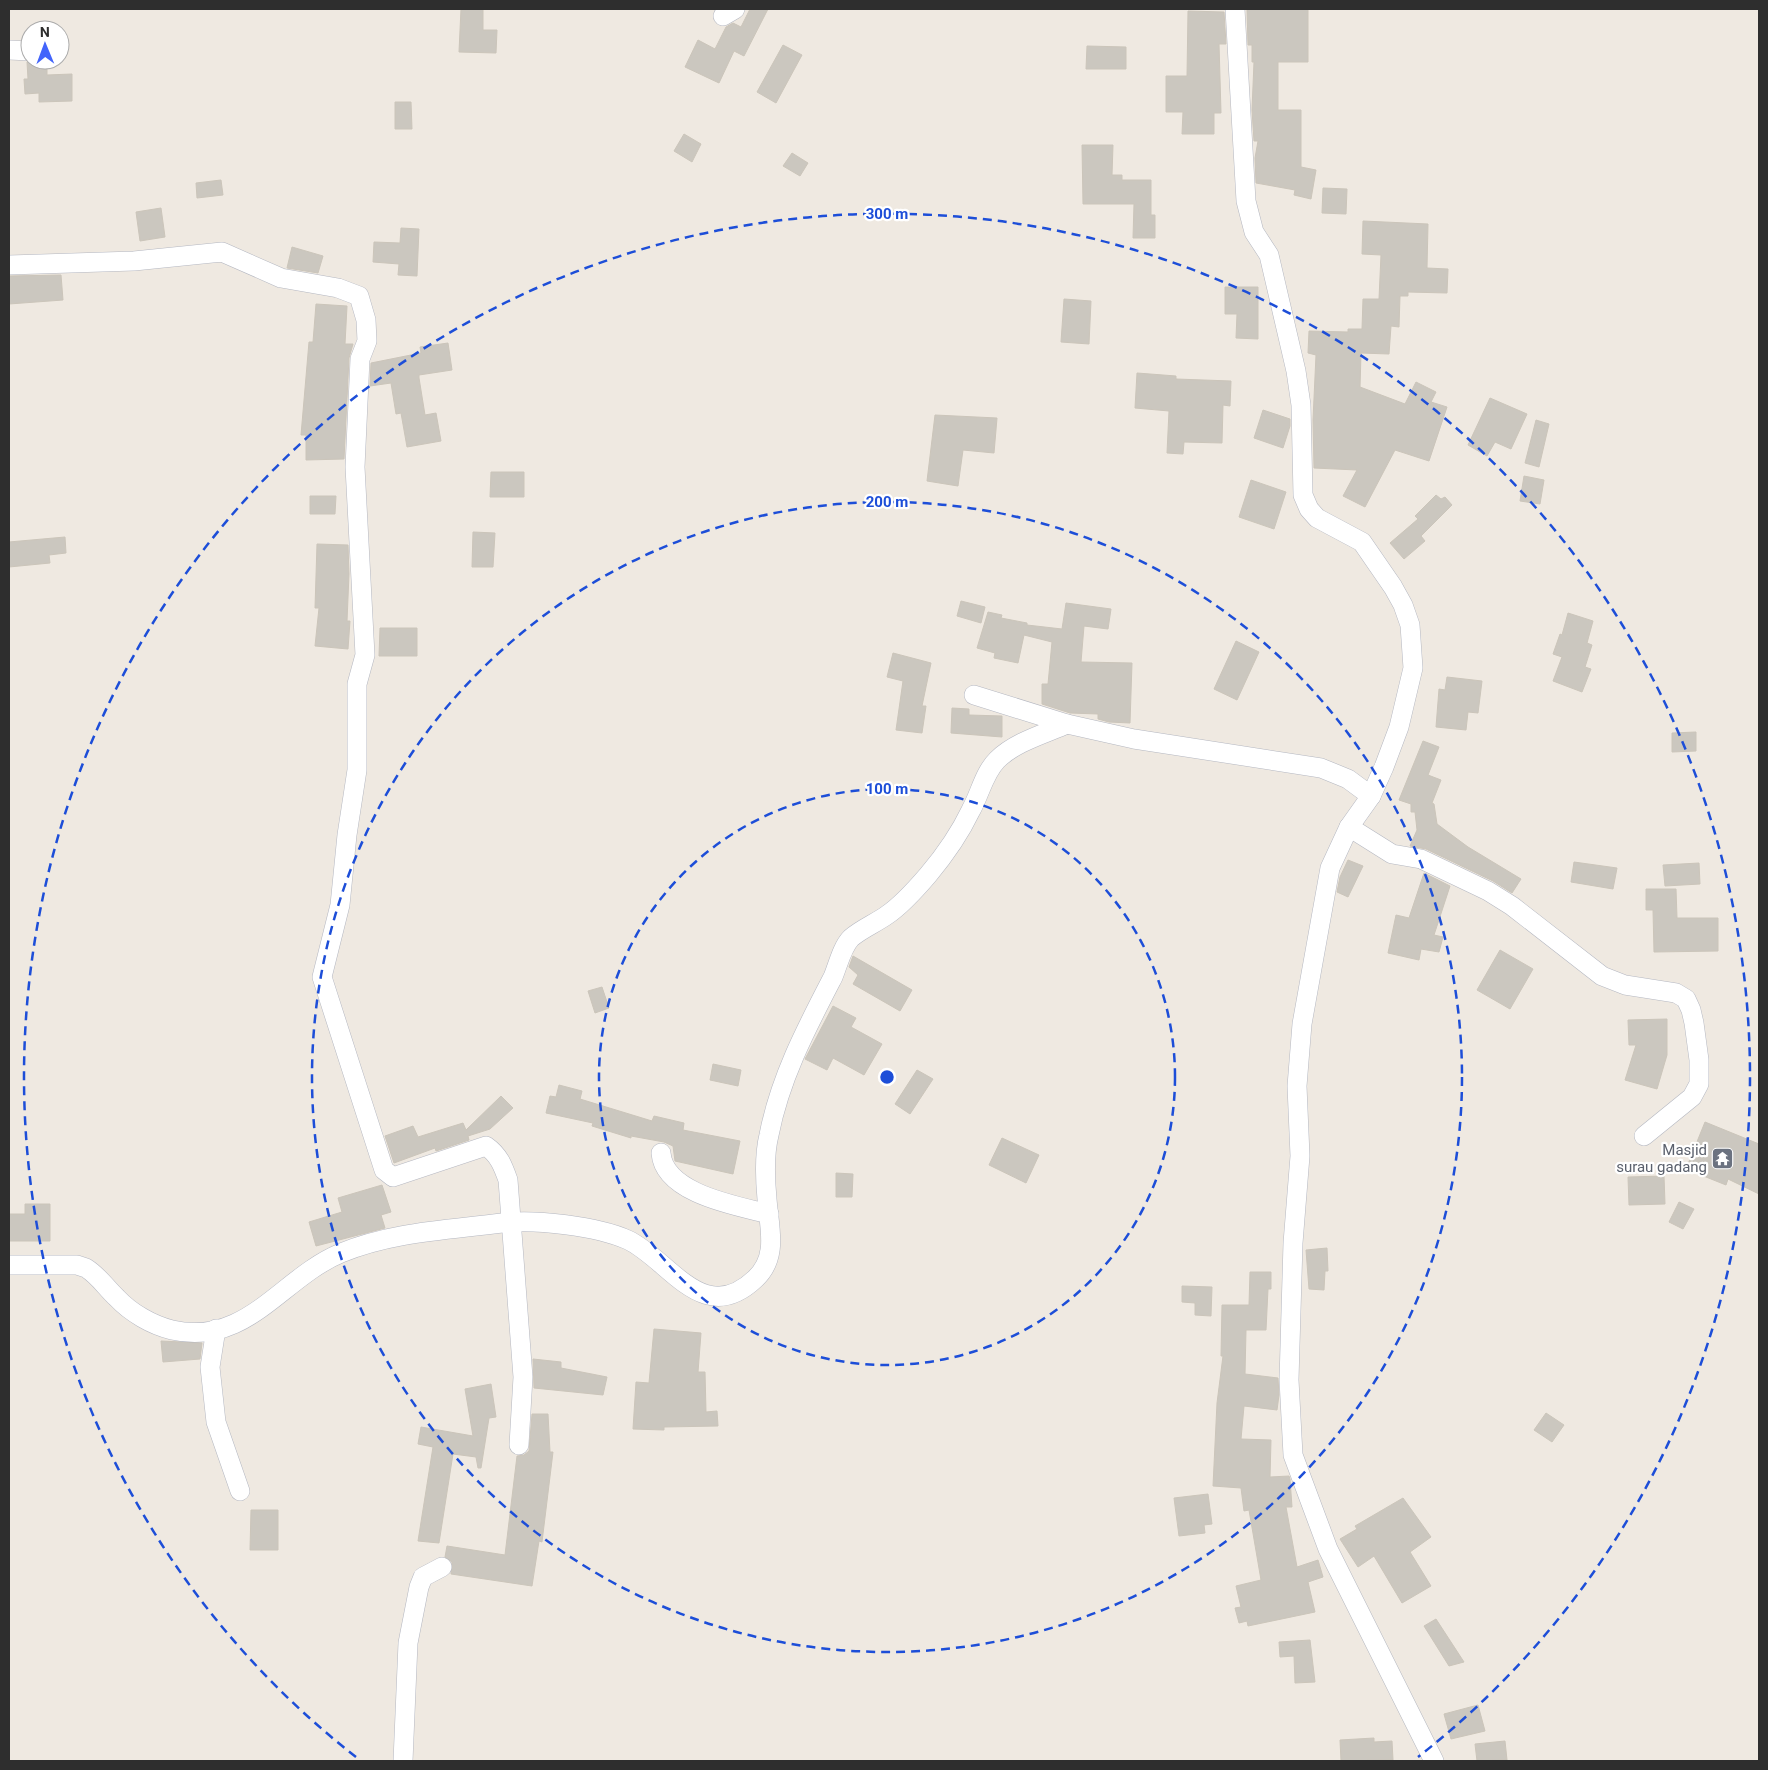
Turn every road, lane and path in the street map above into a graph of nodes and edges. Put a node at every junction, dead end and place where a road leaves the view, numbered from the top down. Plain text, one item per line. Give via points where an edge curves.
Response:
1 (1235, 9) edge
2 (9, 265) edge
3 (974, 695) dead end
4 (1067, 724) junction
5 (1371, 796) junction
6 (1349, 827) junction
7 (1644, 1136) dead end
8 (661, 1153) dead end
9 (769, 1214) junction
10 (509, 1222) junction
11 (9, 1265) edge
12 (216, 1329) junction
13 (519, 1445) dead end
14 (240, 1491) dead end
15 (442, 1567) dead end
16 (404, 1761) edge
17 (1434, 1761) edge

1 - 5 street via 1246,201 1254,232 1269,255 1296,371 1301,405 1303,495 1308,509 1317,518 1362,542 1403,605 1410,626 1413,668 1407,696 1399,728
2 - 10 street via 134,262 222,252 281,278 338,288 359,296 366,320 367,341 360,359 355,467 365,656 357,684 357,770 340,905 322,977 384,1170 393,1177 486,1146 495,1152 508,1180
3 - 4 street
4 - 5 street via 1134,739 1321,768 1348,779
4 - 9 street via 1006,752 995,762 955,839 928,875 892,912 850,939 800,1040 768,1137
5 - 6 street
6 - 7 street via 1392,854 1421,859 1488,891 1612,982 1676,993 1686,999 1691,1010 1699,1060 1697,1089 1675,1113
6 - 17 street via 1330,868 1299,1046 1300,1156 1288,1380 1293,1455 1328,1549
8 - 9 street via 672,1177 706,1198
9 - 10 street via 771,1249 763,1270 743,1288 716,1296 692,1290 643,1249 614,1235 552,1223
10 - 12 street via 398,1238 344,1252 319,1263 246,1320
10 - 13 street via 523,1378
11 - 12 street via 77,1265 92,1272 130,1310 146,1320 171,1330
12 - 14 street via 210,1367 216,1422
15 - 16 street via 423,1577 414,1608 408,1643

